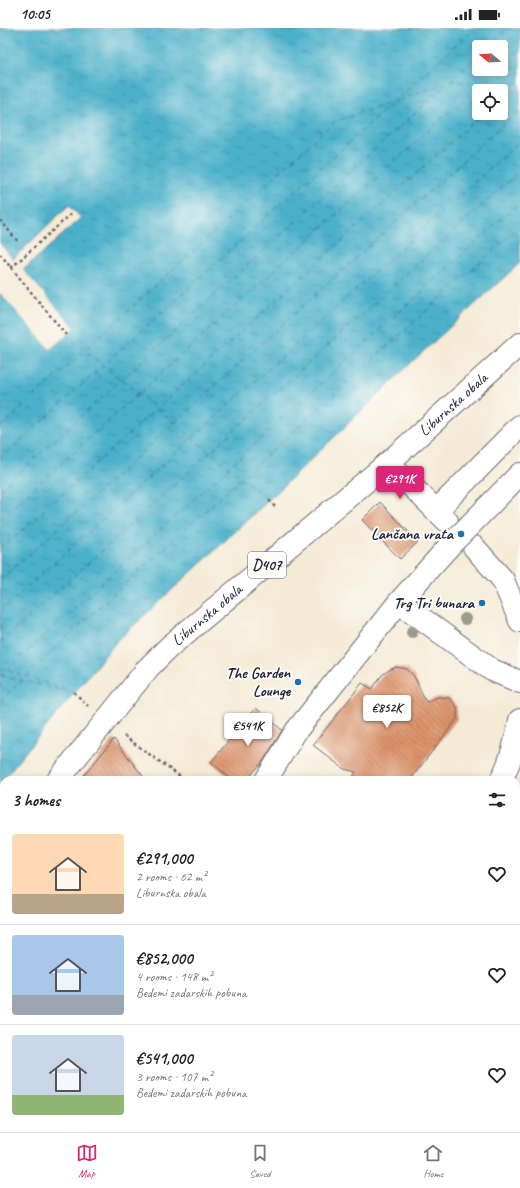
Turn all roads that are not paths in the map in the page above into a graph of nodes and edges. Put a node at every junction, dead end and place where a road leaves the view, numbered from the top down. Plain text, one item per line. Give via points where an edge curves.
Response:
1 (520, 344) edge
2 (520, 426) edge
3 (388, 463) junction
4 (520, 474) edge
5 (474, 547) dead end
6 (399, 602) junction
7 (520, 621) edge
8 (520, 682) edge
9 (520, 720) edge
10 (61, 776) edge
11 (268, 776) edge
12 (503, 776) edge

1 - 3 street, Liburnska obala / D407
2 - 3 street via 442,516
3 - 10 street, Liburnska obala / D407 via 169,647 148,668
4 - 6 street, bridge via 452,543
5 - 7 street via 503,580
6 - 8 street via 492,670
6 - 11 street via 296,731
9 - 12 street

